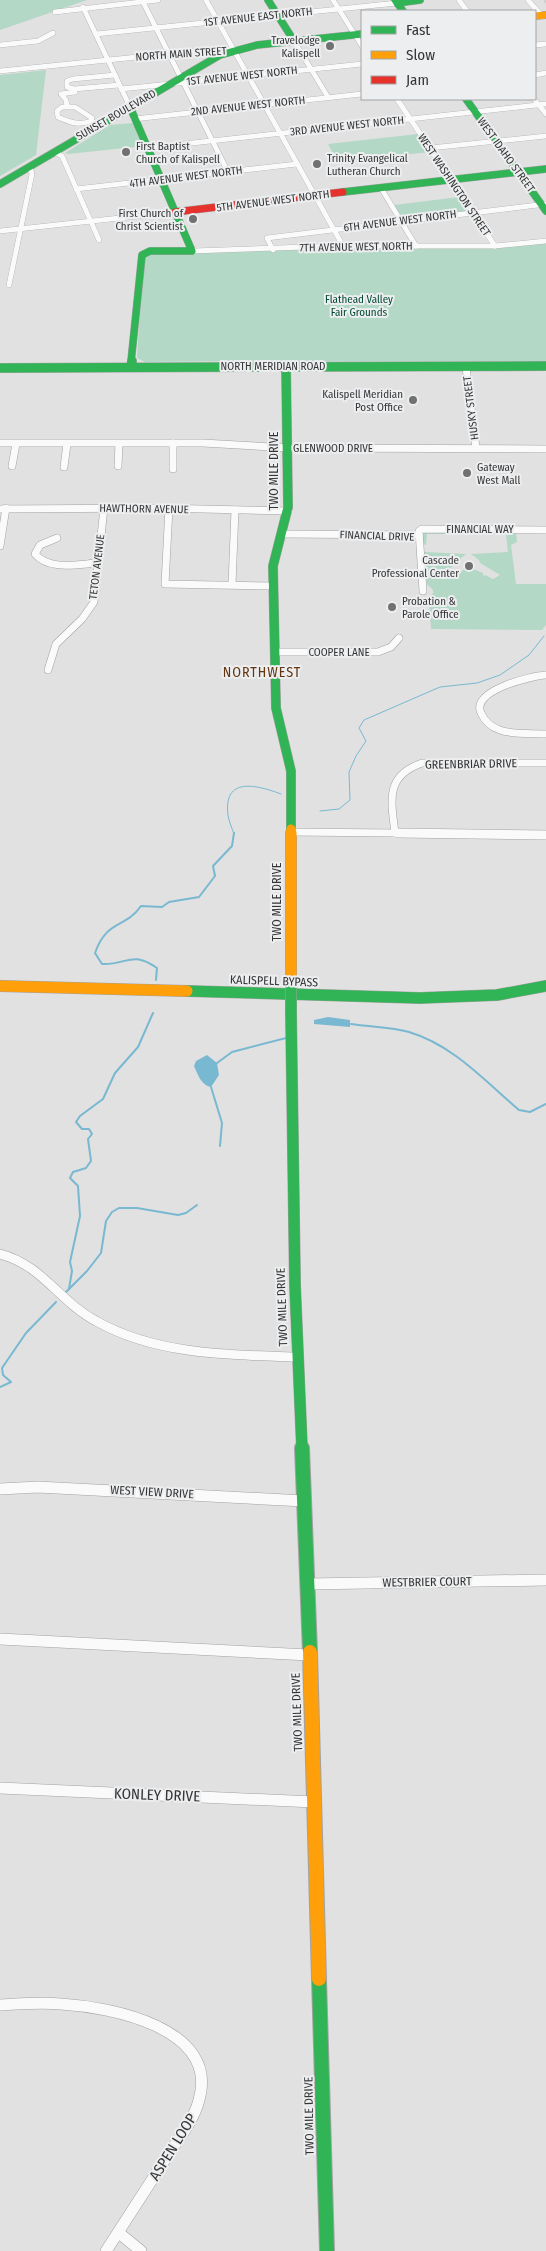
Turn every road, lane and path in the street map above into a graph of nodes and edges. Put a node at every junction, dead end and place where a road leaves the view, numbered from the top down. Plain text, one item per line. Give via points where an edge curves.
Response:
1 (158, 0) edge
2 (206, 0) edge
3 (268, 0) edge
4 (333, 0) edge
5 (420, 0) edge
6 (459, 0) edge
7 (528, 0) edge
8 (142, 1) edge
9 (398, 5) edge
10 (83, 7) junction
11 (338, 9) junction
12 (467, 10) edge
13 (55, 12) dead end
14 (277, 15) junction
15 (541, 16) edge
16 (217, 21) junction
17 (156, 27) junction
18 (53, 33) dead end
19 (96, 34) junction
20 (359, 34) edge
21 (294, 41) junction
22 (0, 45) edge
23 (234, 50) junction
24 (169, 54) junction
25 (108, 60) junction
26 (361, 64) edge
27 (311, 69) junction
28 (0, 71) edge
29 (114, 75) junction
30 (248, 76) junction
31 (182, 80) junction
32 (170, 84) junction
33 (120, 87) junction
34 (82, 88) junction
35 (361, 94) edge
36 (328, 97) junction
37 (399, 100) edge
38 (467, 100) edge
39 (535, 100) edge
40 (264, 104) junction
41 (539, 104) junction
42 (546, 104) edge
43 (67, 106) junction
44 (130, 107) junction
45 (199, 111) junction
46 (475, 112) junction
47 (546, 114) edge
48 (134, 119) junction
49 (411, 119) junction
50 (96, 123) junction
51 (280, 134) junction
52 (546, 136) edge
53 (213, 141) junction
54 (496, 141) junction
55 (148, 148) junction
56 (430, 148) junction
57 (54, 152) junction
58 (297, 164) junction
59 (26, 168) junction
60 (546, 169) edge
61 (228, 172) junction
62 (518, 172) junction
63 (161, 179) junction
64 (451, 180) junction
65 (0, 184) edge
66 (381, 188) junction
67 (76, 189) junction
68 (315, 196) junction
69 (545, 206) edge
70 (175, 212) junction
71 (473, 213) junction
72 (401, 221) junction
73 (91, 222) junction
74 (333, 229) junction
75 (20, 231) junction
76 (0, 232) edge
77 (99, 240) dead end
78 (546, 241) edge
79 (343, 246) junction
80 (416, 246) junction
81 (495, 246) junction
82 (273, 250) junction
83 (192, 251) junction
84 (9, 285) dead end
85 (131, 366) junction
86 (286, 366) junction
87 (546, 366) edge
88 (466, 367) junction
89 (0, 368) edge
90 (0, 443) edge
91 (173, 443) junction
92 (16, 444) junction
93 (67, 444) junction
94 (119, 444) junction
95 (288, 448) junction
96 (476, 448) junction
97 (546, 449) edge
98 (12, 466) dead end
99 (118, 466) dead end
100 (64, 467) dead end
101 (173, 469) dead end
102 (3, 508) edge
103 (104, 508) junction
104 (169, 508) junction
105 (235, 510) junction
106 (288, 510) junction
107 (546, 530) edge
108 (282, 534) junction
109 (419, 535) junction
110 (56, 538) dead end
111 (0, 546) edge
112 (98, 564) junction
113 (232, 584) junction
114 (273, 586) junction
115 (423, 591) dead end
116 (399, 638) dead end
117 (274, 652) junction
118 (48, 670) dead end
119 (546, 675) edge
120 (546, 734) edge
121 (546, 763) edge
122 (291, 832) junction
123 (395, 833) junction
124 (546, 835) edge
125 (0, 986) edge
126 (546, 986) edge
127 (546, 995) edge
128 (0, 996) edge
129 (0, 1254) edge
130 (297, 1357) junction
131 (0, 1489) edge
132 (304, 1502) junction
133 (546, 1580) edge
134 (308, 1584) junction
135 (0, 1639) edge
136 (309, 1655) junction
137 (0, 1788) edge
138 (314, 1802) junction
139 (0, 2005) edge
140 (119, 2233) junction
141 (106, 2251) edge
142 (141, 2251) edge
143 (327, 2251) edge

1 - 8 street
2 - 16 street
3 - 14 main road
4 - 11 street
5 - 9 main road, 1ST AVENUE EAST NORTH
6 - 12 street
7 - 15 street
8 - 10 street
8 - 17 street
9 - 11 street, 1ST AVENUE EAST NORTH
10 - 13 street
10 - 19 street
11 - 14 street, 1ST AVENUE EAST NORTH
11 - 20 street
14 - 16 street, 1ST AVENUE EAST NORTH
14 - 21 main road
16 - 17 street, 1ST AVENUE EAST NORTH
16 - 23 street
17 - 19 street, 1ST AVENUE EAST NORTH
17 - 24 street
18 - 22 street via 38,41
19 - 25 street
20 - 21 main road, NORTH MAIN STREET
21 - 23 main road, NORTH MAIN STREET
21 - 27 street
23 - 24 street, NORTH MAIN STREET
23 - 30 street
23 - 31 main road, SUNSET BOULEVARD via 214,58
24 - 25 street, NORTH MAIN STREET
24 - 31 street
25 - 28 street, NORTH MAIN STREET
25 - 29 street
26 - 27 street, 1ST AVENUE WEST NORTH
27 - 30 street, 1ST AVENUE WEST NORTH
27 - 36 street
29 - 33 street
29 - 34 street via 67,82 70,89
30 - 31 street, 1ST AVENUE WEST NORTH
30 - 40 street
31 - 32 main road, SUNSET BOULEVARD
31 - 45 street
32 - 33 street, 1ST AVENUE WEST NORTH
32 - 44 main road, SUNSET BOULEVARD
33 - 34 street, 1ST AVENUE WEST NORTH
33 - 44 street
34 - 43 street, 1ST AVENUE WEST NORTH via 81,92 61,94
35 - 36 street, 2ND AVENUE WEST NORTH
36 - 40 street, 2ND AVENUE WEST NORTH
37 - 49 street, WEST WASHINGTON STREET
38 - 46 main road, WEST IDAHO STREET
39 - 41 street
40 - 45 street, 2ND AVENUE WEST NORTH
40 - 51 street
41 - 42 street, 3RD AVENUE WEST NORTH
41 - 46 street, 3RD AVENUE WEST NORTH
41 - 47 street
43 - 50 street via 79,108
43 - 50 street via 58,109 58,117 79,124
44 - 48 main road
44 - 50 main road, SUNSET BOULEVARD
45 - 48 street, 2ND AVENUE WEST NORTH
45 - 53 street
46 - 49 street, 3RD AVENUE WEST NORTH
46 - 54 main road, WEST IDAHO STREET
48 - 55 main road
49 - 51 street, 3RD AVENUE WEST NORTH
49 - 56 street, WEST WASHINGTON STREET
50 - 57 main road, SUNSET BOULEVARD
51 - 53 street, 3RD AVENUE WEST NORTH
51 - 58 street
52 - 54 street
53 - 55 street, 3RD AVENUE WEST NORTH
53 - 61 street
54 - 56 street
54 - 62 main road, WEST IDAHO STREET
55 - 63 main road
56 - 64 street, WEST WASHINGTON STREET
57 - 59 main road, SUNSET BOULEVARD
57 - 67 street via 62,156
58 - 61 street, 4TH AVENUE WEST NORTH
58 - 68 street
59 - 65 main road, SUNSET BOULEVARD
59 - 75 street via 32,174
60 - 62 main road, 5TH AVENUE WEST NORTH
61 - 63 street, 4TH AVENUE WEST NORTH
62 - 64 main road, 5TH AVENUE WEST NORTH
62 - 69 main road, WEST IDAHO STREET
63 - 67 street, 4TH AVENUE WEST NORTH
63 - 70 main road
64 - 66 main road, 5TH AVENUE WEST NORTH
64 - 71 street, WEST WASHINGTON STREET
66 - 68 main road, 5TH AVENUE WEST NORTH
66 - 72 street
67 - 73 street
68 - 70 main road, 5TH AVENUE WEST NORTH
68 - 74 street
69 - 71 street, 6TH AVENUE WEST NORTH
70 - 73 street, 5TH AVENUE WEST NORTH
70 - 83 main road
71 - 72 street, 6TH AVENUE WEST NORTH
71 - 81 street, WEST WASHINGTON STREET
72 - 74 street, 6TH AVENUE WEST NORTH
72 - 80 street
73 - 75 street, 5TH AVENUE WEST NORTH
73 - 77 street
74 - 79 street
74 - 82 street, 6TH AVENUE WEST NORTH via 267,238
75 - 76 street, 5TH AVENUE WEST NORTH
75 - 84 street
78 - 81 street, 7TH AVENUE WEST NORTH
79 - 80 street, 7TH AVENUE WEST NORTH
79 - 82 street, 7TH AVENUE WEST NORTH
80 - 81 street, 7TH AVENUE WEST NORTH
82 - 83 street, 7TH AVENUE WEST NORTH
83 - 85 main road, 7TH AVENUE WEST NORTH via 146,252 141,257
85 - 86 main road, NORTH MERIDIAN ROAD
85 - 89 main road, NORTH MERIDIAN ROAD
86 - 88 main road, NORTH MERIDIAN ROAD
86 - 95 main road, TWO MILE DRIVE
87 - 88 main road, NORTH MERIDIAN ROAD
88 - 96 street, HUSKY STREET
90 - 92 street, GLENWOOD DRIVE
91 - 94 street, GLENWOOD DRIVE
91 - 95 street, GLENWOOD DRIVE
91 - 101 street
92 - 93 street, GLENWOOD DRIVE
92 - 98 street
93 - 94 street, GLENWOOD DRIVE
93 - 100 street
94 - 99 street
95 - 96 street, GLENWOOD DRIVE
95 - 106 main road, TWO MILE DRIVE
96 - 97 street, GLENWOOD DRIVE
102 - 103 street, HAWTHORN AVENUE
102 - 111 street
103 - 104 street, HAWTHORN AVENUE
103 - 112 street, TETON AVENUE
104 - 105 street, HAWTHORN AVENUE
104 - 113 street via 165,584
105 - 106 street, HAWTHORN AVENUE
105 - 113 street
106 - 108 main road, TWO MILE DRIVE
107 - 109 street, FINANCIAL WAY via 422,529
108 - 109 street, FINANCIAL DRIVE
108 - 114 main road, TWO MILE DRIVE via 274,555
109 - 115 street, FINANCIAL DRIVE
110 - 112 street via 36,549 39,559 56,564
112 - 118 street, TETON AVENUE via 94,602 82,620 56,644
113 - 114 street
114 - 117 main road, TWO MILE DRIVE
116 - 117 street, COOPER LANE via 391,647 378,652
117 - 122 main road, TWO MILE DRIVE via 276,708 291,771
119 - 120 street via 534,676 486,694 479,703 485,722 501,731
121 - 123 street, GREENBRIAR DRIVE via 434,762 410,767 398,775 393,786
122 - 123 street
122 - 130 main road, TWO MILE DRIVE, bridge
123 - 124 street
125 - 126 main road, KALISPELL BYPASS via 430,998 497,995
127 - 128 main road, KALISPELL BYPASS via 498,1003 438,1006
129 - 130 street via 23,1261 76,1308 96,1322 118,1331 184,1349
130 - 132 main road, TWO MILE DRIVE
131 - 132 street, WEST VIEW DRIVE via 57,1488
132 - 134 main road, TWO MILE DRIVE
133 - 134 street, WESTBRIER COURT
134 - 136 main road, TWO MILE DRIVE
135 - 136 street
136 - 138 main road, TWO MILE DRIVE
137 - 138 street, KONLEY DRIVE
138 - 143 main road, TWO MILE DRIVE
139 - 140 street, ASPEN LOOP via 32,2003 107,2008 170,2033 192,2050 201,2069 201,2099
140 - 141 street, ASPEN LOOP
140 - 142 street

